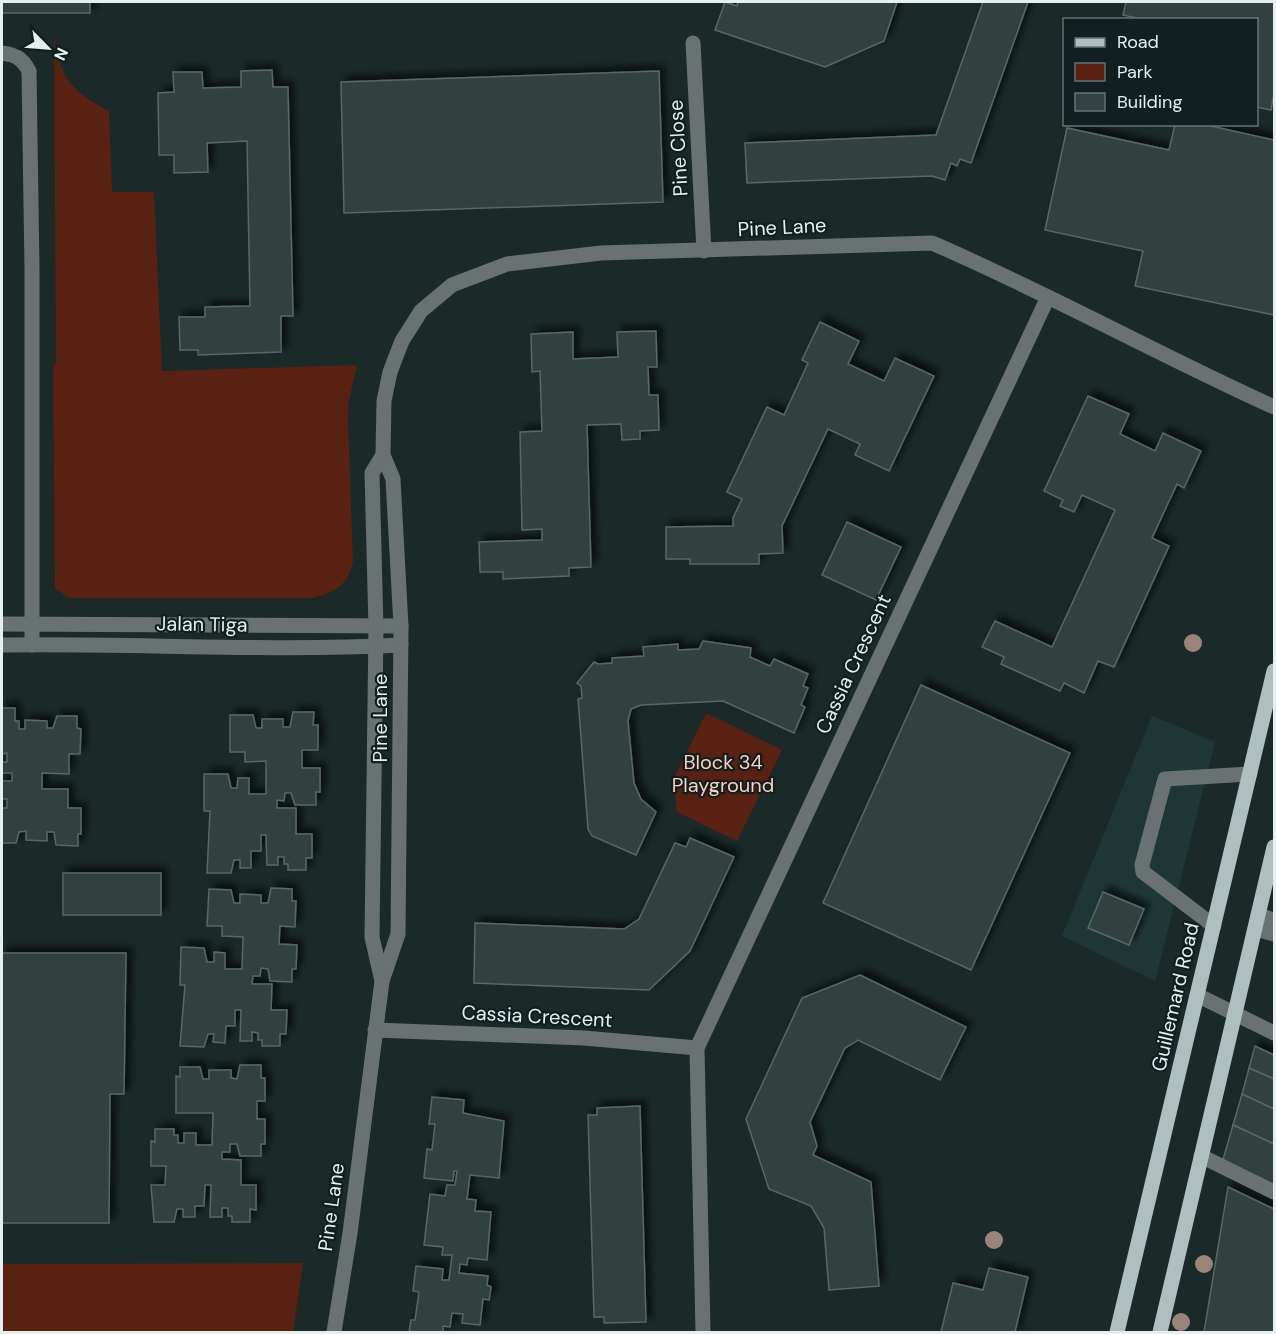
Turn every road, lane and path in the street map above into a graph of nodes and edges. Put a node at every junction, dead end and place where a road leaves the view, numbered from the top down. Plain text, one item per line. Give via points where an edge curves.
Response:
1 (693, 43) dead end
2 (2, 53) edge
3 (704, 252) junction
4 (1048, 297) junction
5 (1275, 407) edge
6 (383, 455) junction
7 (32, 622) junction
8 (139, 623) junction
9 (2, 624) edge
10 (401, 626) junction
11 (376, 627) junction
12 (139, 644) junction
13 (2, 645) edge
14 (32, 645) junction
15 (401, 645) junction
16 (375, 646) junction
17 (1275, 671) edge
18 (1250, 774) junction
19 (1275, 847) edge
20 (1275, 920) edge
21 (1257, 922) junction
22 (1214, 926) junction
23 (1275, 934) edge
24 (382, 981) junction
25 (1197, 995) junction
26 (1235, 1012) junction
27 (375, 1030) junction
28 (1275, 1032) edge
29 (697, 1048) junction
30 (1201, 1156) junction
31 (1275, 1192) edge
32 (334, 1332) edge
33 (703, 1332) edge
34 (1117, 1332) edge
35 (1160, 1332) edge

1 - 3 street, Pine Close
2 - 7 street via 16,55 29,71
3 - 4 street, Pine Lane via 932,243
3 - 6 street, Pine Lane via 601,253 507,264 452,285 421,311 402,341 384,400
4 - 5 street, Pine Lane
4 - 29 street, Cassia Crescent
6 - 10 street, Pine Lane via 393,479
6 - 11 street, Pine Lane via 372,473
7 - 8 street, Jalan Tiga
7 - 9 street, Jalan Tiga
7 - 14 street
8 - 11 street, Jalan Tiga
8 - 12 street
10 - 11 street, Jalan Tiga
10 - 15 street, Pine Lane
11 - 16 street, Pine Lane
12 - 14 street, Jalan Tiga
12 - 16 street, Jalan Tiga
13 - 14 street, Jalan Tiga
15 - 16 street, Jalan Tiga
15 - 24 street, Pine Lane via 398,934
16 - 24 street, Pine Lane via 372,937
17 - 18 main road, Guillemard Road
18 - 22 main road, Guillemard Road
18 - 22 street via 1165,779 1142,864 1143,872
19 - 21 main road
20 - 21 street
21 - 23 street
21 - 26 main road
22 - 25 main road, Guillemard Road
24 - 27 street, Pine Lane
25 - 26 street
25 - 34 main road, Guillemard Road
26 - 28 street
26 - 30 main road
27 - 29 street, Cassia Crescent via 584,1038
27 - 32 street, Pine Lane
29 - 33 street, Cassia Crescent
30 - 31 street
30 - 35 main road

